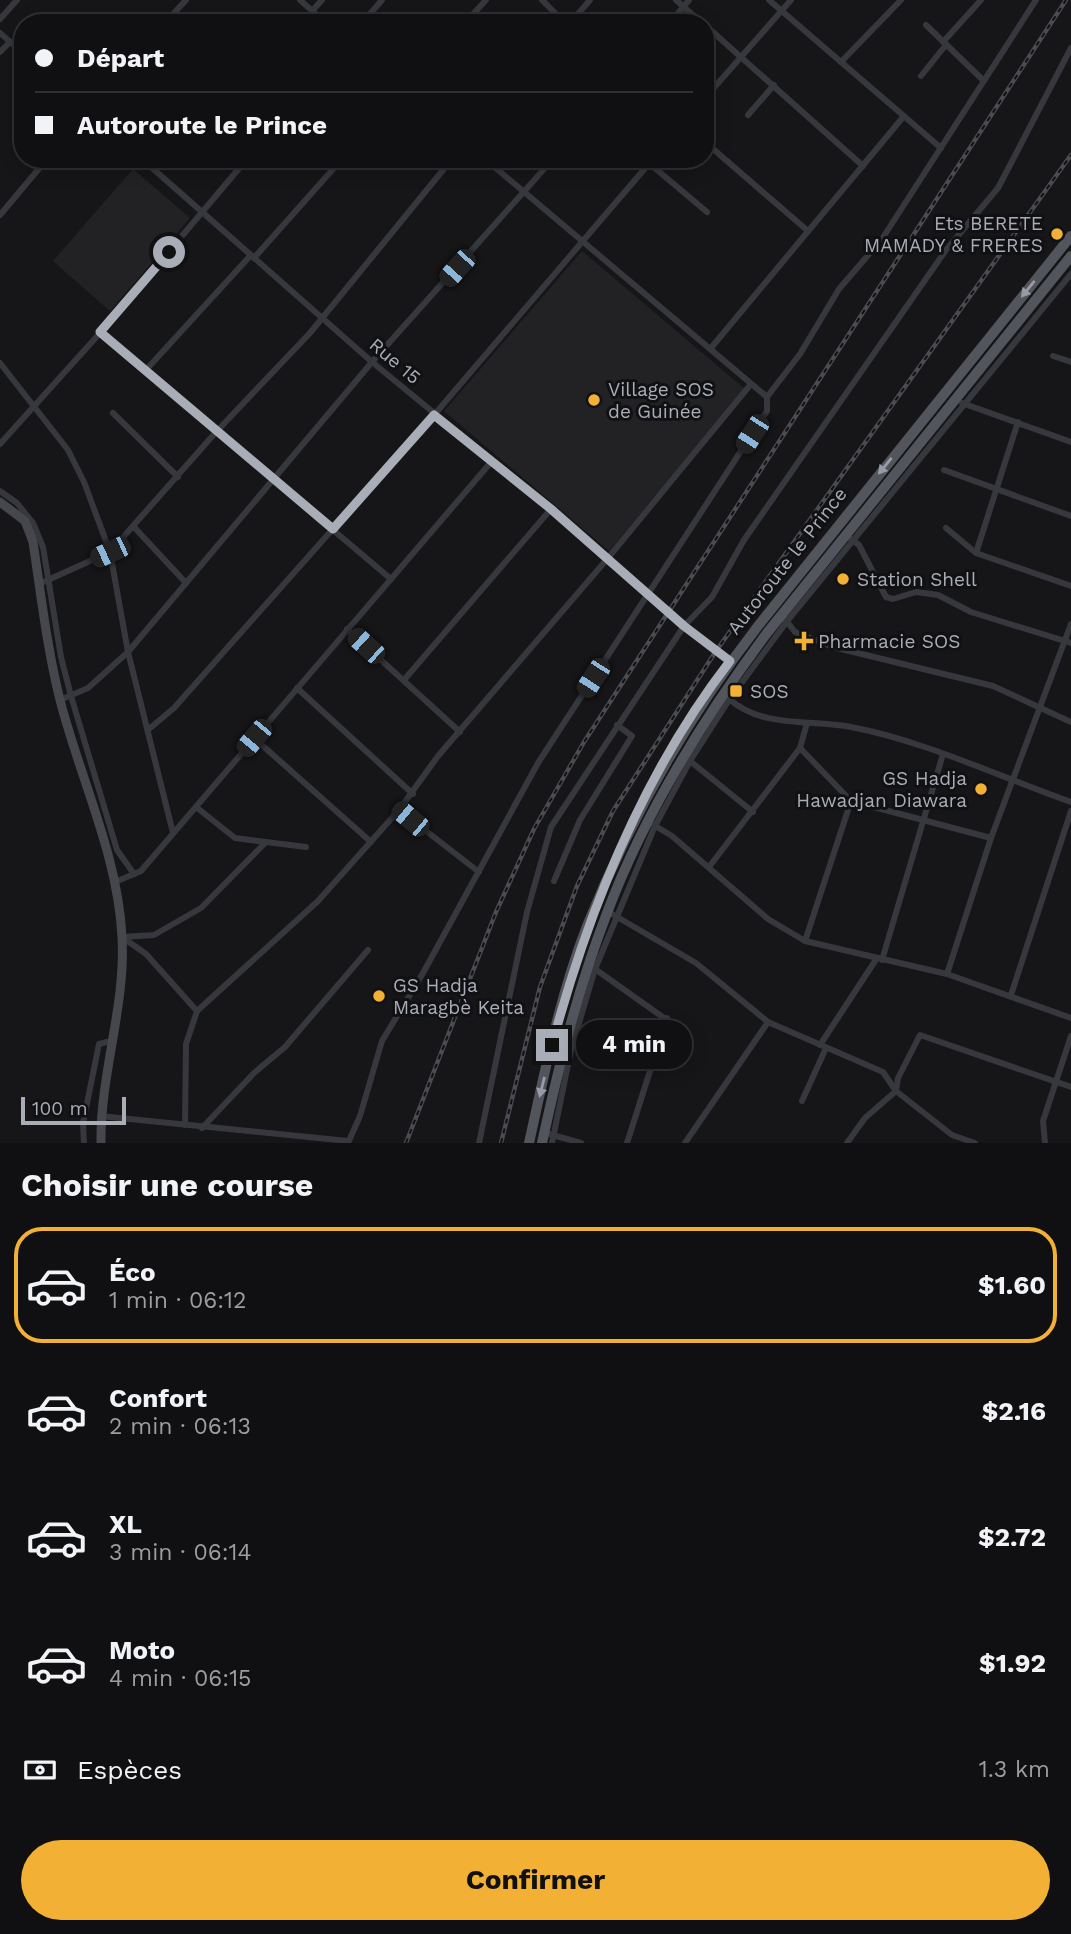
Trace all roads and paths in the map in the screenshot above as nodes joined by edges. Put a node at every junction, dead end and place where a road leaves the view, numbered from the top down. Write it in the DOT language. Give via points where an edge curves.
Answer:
graph roads {
  1 [pos="17,0"];
  2 [pos="186,0"];
  3 [pos="300,0"];
  4 [pos="322,0"];
  5 [pos="382,0"];
  6 [pos="486,0"];
  7 [pos="542,0"];
  8 [pos="590,0"];
  9 [pos="676,0"];
  10 [pos="690,0"];
  11 [pos="769,0"];
  12 [pos="791,0"];
  13 [pos="901,0"];
  14 [pos="981,0"];
  15 [pos="1036,0"];
  16 [pos="683,7"];
  17 [pos="312,11"];
  18 [pos="782,11"];
  19 [pos="175,14"];
  20 [pos="316,14"];
  21 [pos="370,14"];
  22 [pos="473,14"];
  23 [pos="558,14"];
  24 [pos="577,14"];
  25 [pos="677,14"];
  26 [pos="692,14"];
  27 [pos="0,19"];
  28 [pos="926,25"];
  29 [pos="714,32"];
  30 [pos="0,33"];
  31 [pos="10,42"];
  32 [pos="944,44"];
  33 [pos="14,45"];
  34 [pos="1071,48"];
  35 [pos="0,52"];
  36 [pos="741,55"];
  37 [pos="841,62"];
  38 [pos="921,76"];
  39 [pos="984,81"];
  40 [pos="774,85"];
  41 [pos="714,86"];
  42 [pos="748,115"];
  43 [pos="905,116"];
  44 [pos="941,148"];
  45 [pos="714,150"];
  46 [pos="863,166"];
  47 [pos="39,168"];
  48 [pos="153,168"];
  49 [pos="239,168"];
  50 [pos="334,168"];
  51 [pos="445,168"];
  52 [pos="495,168"];
  53 [pos="545,168"];
  54 [pos="646,168"];
  55 [pos="660,168"];
  56 [pos="524,193"];
  57 [pos="203,211"];
  58 [pos="707,212"];
  59 [pos="0,215"];
  60 [pos="808,231"];
  61 [pos="1071,236"];
  62 [pos="582,242"];
  63 [pos="252,256"];
  64 [pos="1069,262"];
  65 [pos="1071,274"];
  66 [pos="321,317"];
  67 [pos="100,332"];
  68 [pos="710,348"];
  69 [pos="1053,356"];
  70 [pos="372,362"];
  71 [pos="1071,362"];
  72 [pos="0,363"];
  73 [pos="145,371"];
  74 [pos="751,384"];
  75 [pos="767,397"];
  76 [pos="958,402"];
  77 [pos="34,404"];
  78 [pos="113,413"];
  79 [pos="434,415"];
  80 [pos="1018,422"];
  81 [pos="216,432"];
  82 [pos="1071,442"];
  83 [pos="0,444"];
  84 [pos="492,461"];
  85 [pos="944,470"];
  86 [pos="178,477"];
  87 [pos="272,479"];
  88 [pos="995,490"];
  89 [pos="0,491"];
  90 [pos="0,502"];
  91 [pos="551,509"];
  92 [pos="1071,516"];
  93 [pos="134,527"];
  94 [pos="946,528"];
  95 [pos="333,529"];
  96 [pos="849,538"];
  97 [pos="110,552"];
  98 [pos="976,553"];
  99 [pos="608,558"];
  100 [pos="391,579"];
  101 [pos="43,582"];
  102 [pos="186,583"];
  103 [pos="1071,586"];
  104 [pos="649,593"];
  105 [pos="784,619"];
  106 [pos="1071,624"];
  107 [pos="684,626"];
  108 [pos="347,629"];
  109 [pos="1068,642"];
  110 [pos="128,652"];
  111 [pos="730,661"];
  112 [pos="404,680"];
  113 [pos="296,688"];
  114 [pos="71,696"];
  115 [pos="726,697"];
  116 [pos="60,700"];
  117 [pos="1039,710"];
  118 [pos="1071,722"];
  119 [pos="807,723"];
  120 [pos="617,725"];
  121 [pos="149,729"];
  122 [pos="460,732"];
  123 [pos="254,738"];
  124 [pos="800,748"];
  125 [pos="943,754"];
  126 [pos="690,761"];
  127 [pos="1013,781"];
  128 [pos="414,794"];
  129 [pos="851,801"];
  130 [pos="1071,802"];
  131 [pos="197,807"];
  132 [pos="399,810"];
  133 [pos="1071,811"];
  134 [pos="753,812"];
  135 [pos="922,819"];
  136 [pos="652,824"];
  137 [pos="173,833"];
  138 [pos="991,838"];
  139 [pos="371,842"];
  140 [pos="265,843"];
  141 [pos="306,847"];
  142 [pos="709,867"];
  143 [pos="479,872"];
  144 [pos="134,874"];
  145 [pos="554,881"];
  146 [pos="115,882"];
  147 [pos="612,914"];
  148 [pos="122,937"];
  149 [pos="806,942"];
  150 [pos="368,950"];
  151 [pos="879,959"];
  152 [pos="594,969"];
  153 [pos="947,974"];
  154 [pos="1011,995"];
  155 [pos="197,1011"];
  156 [pos="667,1018"];
  157 [pos="1071,1018"];
  158 [pos="768,1022"];
  159 [pos="688,1035"];
  160 [pos="1071,1036"];
  161 [pos="111,1041"];
  162 [pos="823,1047"];
  163 [pos="1055,1081"];
  164 [pos="1071,1087"];
  165 [pos="896,1091"];
  166 [pos="802,1101"];
  167 [pos="100,1116"];
  168 [pos="185,1125"];
  169 [pos="201,1128"];
  170 [pos="952,1135"];
  171 [pos="548,1139"];
  172 [pos="348,1142"];
  173 [pos="84,1143"];
  174 [pos="100,1143"];
  175 [pos="479,1143"];
  176 [pos="529,1143"];
  177 [pos="581,1143"];
  178 [pos="627,1143"];
  179 [pos="685,1143"];
  180 [pos="847,1143"];
  181 [pos="948,1143"];
  182 [pos="975,1143"];
  183 [pos="1045,1143"];
  1 -- 27 [label="street"];
  2 -- 19 [label="street"];
  3 -- 17 [label="street"];
  4 -- 17 [label="street"];
  5 -- 21 [label="street"];
  6 -- 22 [label="street"];
  7 -- 23 [label="street"];
  8 -- 24 [label="street"];
  9 -- 16 [label="street"];
  10 -- 16 [label="street"];
  11 -- 18 [label="street"];
  12 -- 18 [label="street"];
  13 -- 37 [label="street"];
  14 -- 32 [label="street"];
  15 -- 39 [label="street"];
  16 -- 25 [label="street"];
  16 -- 26 [label="street"];
  17 -- 20 [label="street"];
  18 -- 36 [label="street"];
  18 -- 37 [label="street"];
  28 -- 32 [label="street"];
  29 -- 36 [label="street"];
  30 -- 31 [label="street"];
  31 -- 33 [label="street"];
  31 -- 35 [label="street"];
  32 -- 38 [label="street"];
  32 -- 39 [label="street"];
  34 -- 107 [label="street" via="998,188 946,250 744,540 712,597"];
  36 -- 40 [label="street"];
  36 -- 41 [label="street"];
  37 -- 43 [label="street"];
  39 -- 44 [label="street"];
  40 -- 42 [label="street"];
  40 -- 46 [label="street"];
  43 -- 44 [label="street"];
  43 -- 46 [label="street"];
  44 -- 75 [label="street" via="882,239 839,289 800,354"];
  45 -- 60 [label="street"];
  46 -- 60 [label="street"];
  47 -- 59 [label="street"];
  48 -- 57 [label="street, Rue 15"];
  49 -- 57 [label="street"];
  50 -- 63 [label="street"];
  51 -- 66 [label="street"];
  52 -- 56 [label="street"];
  53 -- 56 [label="street"];
  54 -- 62 [label="street"];
  55 -- 58 [label="street"];
  56 -- 62 [label="street"];
  56 -- 70 [label="street"];
  57 -- 63 [label="street, Rue 15"];
  57 -- 67 [label="street"];
  60 -- 68 [label="street"];
  61 -- 111 [label="main road, Autoroute le Prince, one-way"];
  62 -- 68 [label="street"];
  62 -- 79 [label="street"];
  63 -- 66 [label="street, Rue 15"];
  63 -- 73 [label="street"];
  64 -- 76 [label="main road, Autoroute le Prince"];
  65 -- 76 [label="street"];
  66 -- 70 [label="street, Rue 15"];
  66 -- 81 [label="street"];
  67 -- 73 [label="street"];
  67 -- 77 [label="street"];
  68 -- 74 [label="street"];
  69 -- 71 [label="street"];
  70 -- 79 [label="street, Rue 15"];
  70 -- 87 [label="street"];
  72 -- 77 [label="street"];
  73 -- 81 [label="street"];
  74 -- 75 [label="street"];
  74 -- 99 [label="street"];
  75 -- 104 [label="street" via="767,411"];
  76 -- 80 [label="street"];
  76 -- 96 [label="main road, Autoroute le Prince"];
  77 -- 83 [label="street"];
  77 -- 97 [label="street" via="74,461"];
  78 -- 86 [label="street"];
  79 -- 84 [label="street, Rue 15"];
  79 -- 95 [label="street"];
  80 -- 82 [label="street"];
  80 -- 88 [label="street"];
  81 -- 86 [label="street"];
  81 -- 87 [label="street"];
  84 -- 91 [label="street, Rue 15"];
  84 -- 100 [label="street"];
  85 -- 88 [label="street"];
  86 -- 93 [label="street"];
  87 -- 95 [label="street"];
  87 -- 102 [label="street"];
  88 -- 92 [label="street"];
  88 -- 98 [label="street"];
  89 -- 101 [label="street" via="33,523 43,547"];
  90 -- 101 [label="main road" via="25,521"];
  91 -- 99 [label="street, Rue 15"];
  91 -- 112 [label="street"];
  93 -- 97 [label="street"];
  93 -- 102 [label="street"];
  94 -- 98 [label="street"];
  95 -- 100 [label="street"];
  95 -- 121 [label="street" via="174,708"];
  96 -- 105 [label="main road, Autoroute le Prince"];
  96 -- 109 [label="street" via="859,545 886,597 916,592 938,595 971,612"];
  97 -- 101 [label="street"];
  97 -- 110 [label="street"];
  98 -- 103 [label="street"];
  99 -- 104 [label="street, Rue 15"];
  99 -- 122 [label="street"];
  100 -- 108 [label="street"];
  101 -- 114 [label="street"];
  101 -- 116 [label="main road"];
  102 -- 110 [label="street"];
  104 -- 107 [label="street, Rue 15"];
  104 -- 143 [label="street" via="538,763"];
  105 -- 115 [label="main road, Autoroute le Prince"];
  105 -- 117 [label="street" via="795,632 833,647 993,686"];
  106 -- 109 [label="street"];
  107 -- 111 [label="street, Rue 15"];
  107 -- 120 [label="street"];
  108 -- 112 [label="street"];
  108 -- 113 [label="street"];
  109 -- 117 [label="street"];
  110 -- 114 [label="street" via="88,688"];
  110 -- 121 [label="street"];
  111 -- 176 [label="main road, Autoroute le Prince, one-way" via="636,817 586,928"];
  112 -- 122 [label="street"];
  113 -- 123 [label="street"];
  113 -- 128 [label="street"];
  114 -- 116 [label="street"];
  114 -- 144 [label="street" via="117,850"];
  115 -- 119 [label="street" via="758,717"];
  115 -- 126 [label="street"];
  115 -- 136 [label="main road, Autoroute le Prince" via="684,756"];
  116 -- 146 [label="main road"];
  117 -- 118 [label="street"];
  117 -- 127 [label="street"];
  119 -- 124 [label="street"];
  119 -- 125 [label="street" via="851,727"];
  120 -- 145 [label="street" via="632,736 580,820"];
  120 -- 175 [label="street" via="551,827 527,912"];
  121 -- 137 [label="street"];
  122 -- 128 [label="street"];
  123 -- 131 [label="street"];
  123 -- 139 [label="street"];
  124 -- 129 [label="street"];
  124 -- 134 [label="street"];
  125 -- 127 [label="street"];
  125 -- 135 [label="street"];
  126 -- 134 [label="street"];
  126 -- 136 [label="street"];
  127 -- 130 [label="street"];
  127 -- 138 [label="street"];
  128 -- 132 [label="street"];
  129 -- 135 [label="street"];
  129 -- 149 [label="street"];
  131 -- 137 [label="street"];
  131 -- 140 [label="street" via="235,838"];
  132 -- 139 [label="street"];
  132 -- 143 [label="street"];
  133 -- 154 [label="street"];
  134 -- 142 [label="street"];
  135 -- 138 [label="street"];
  135 -- 151 [label="street"];
  136 -- 142 [label="street"];
  136 -- 147 [label="main road, Autoroute le Prince"];
  137 -- 144 [label="street"];
  138 -- 153 [label="street"];
  139 -- 155 [label="street" via="318,901"];
  140 -- 141 [label="street"];
  140 -- 148 [label="street" via="201,908 154,935"];
  142 -- 149 [label="street" via="768,919"];
  143 -- 172 [label="street" via="382,1041"];
  144 -- 146 [label="street"];
  146 -- 148 [label="main road"];
  147 -- 152 [label="street"];
  147 -- 158 [label="street" via="696,963"];
  147 -- 171 [label="main road, Autoroute le Prince" via="576,1006"];
  148 -- 155 [label="street" via="146,954"];
  148 -- 161 [label="main road"];
  149 -- 151 [label="street"];
  150 -- 169 [label="street" via="285,1046"];
  151 -- 153 [label="street"];
  151 -- 162 [label="street"];
  152 -- 156 [label="street"];
  152 -- 171 [label="street"];
  153 -- 154 [label="street"];
  154 -- 157 [label="street"];
  155 -- 168 [label="street" via="186,1044"];
  156 -- 159 [label="street"];
  156 -- 178 [label="street"];
  158 -- 162 [label="street"];
  158 -- 179 [label="street"];
  160 -- 163 [label="street"];
  161 -- 167 [label="main road"];
  161 -- 173 [label="street" via="100,1044 83,1123"];
  162 -- 165 [label="street" via="883,1072"];
  162 -- 166 [label="street"];
  163 -- 164 [label="street"];
  163 -- 165 [label="street" via="920,1035"];
  163 -- 183 [label="street" via="1043,1121"];
  165 -- 170 [label="street"];
  165 -- 180 [label="street" via="865,1118"];
  167 -- 168 [label="street"];
  167 -- 174 [label="main road"];
  168 -- 169 [label="street"];
  169 -- 172 [label="street"];
  170 -- 181 [label="street"];
  170 -- 182 [label="street"];
  171 -- 177 [label="street"];
}
